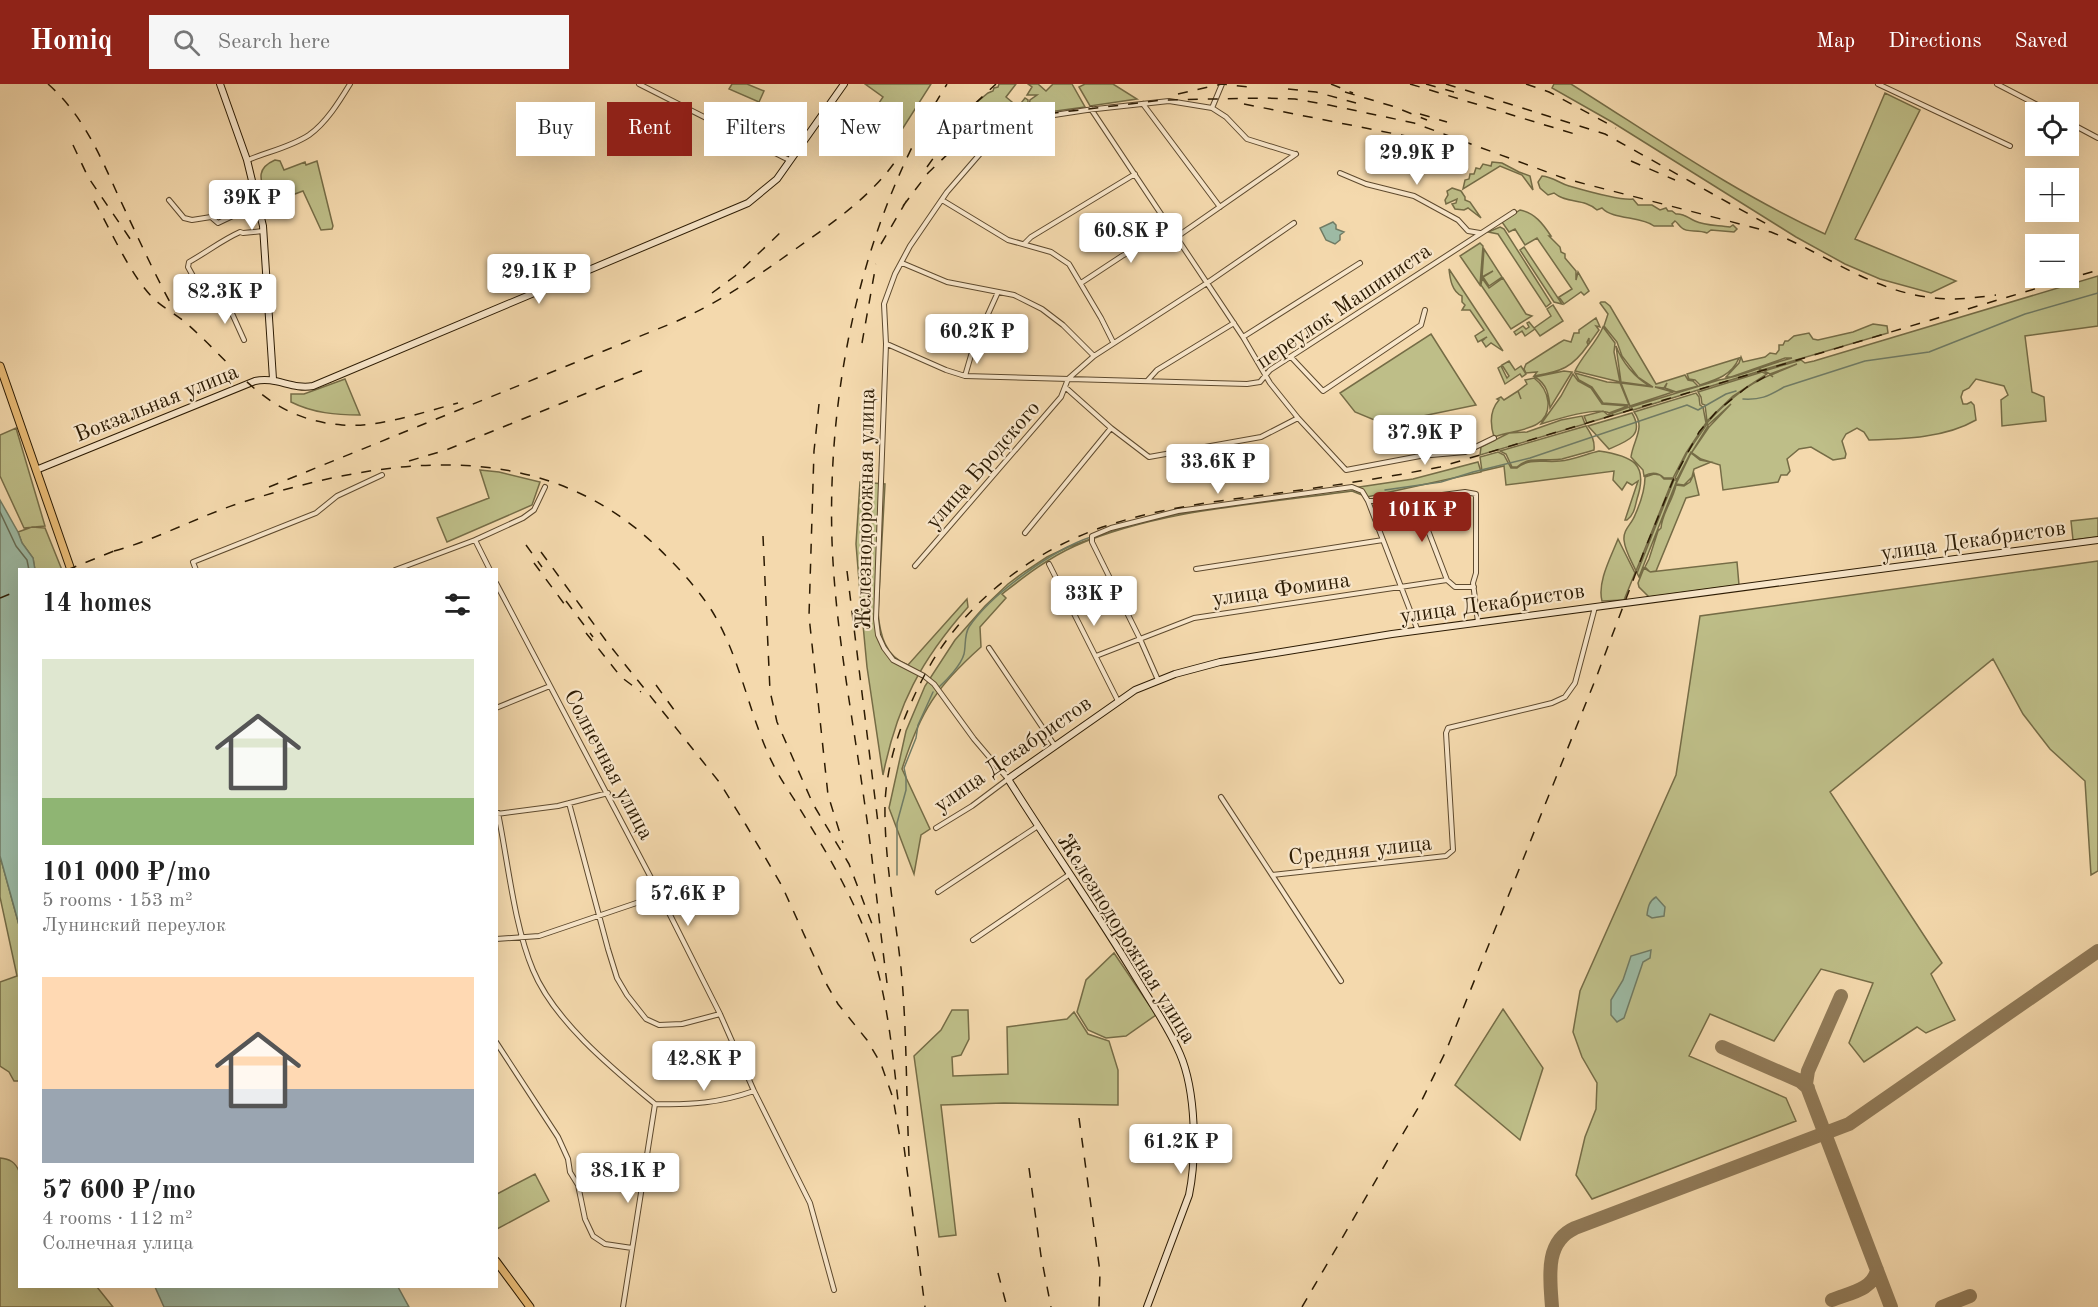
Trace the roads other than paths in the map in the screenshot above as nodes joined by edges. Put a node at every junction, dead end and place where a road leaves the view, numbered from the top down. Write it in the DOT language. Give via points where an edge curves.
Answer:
graph roads {
  1 [pos="220,84"];
  2 [pos="350,84"];
  3 [pos="639,84"];
  4 [pos="844,84"];
  5 [pos="1222,84"];
  6 [pos="1878,84"];
  7 [pos="1997,84"];
  8 [pos="2032,102"];
  9 [pos="1143,104"];
  10 [pos="1212,108"];
  11 [pos="1091,110"];
  12 [pos="2079,128"];
  13 [pos="2098,138"];
  14 [pos="2010,146"];
  15 [pos="247,160"];
  16 [pos="789,160"];
  17 [pos="1340,173"];
  18 [pos="1135,174"];
  19 [pos="227,193"];
  20 [pos="169,200"];
  21 [pos="942,200"];
  22 [pos="258,204"];
  23 [pos="1220,207"];
  24 [pos="1514,212"];
  25 [pos="233,216"];
  26 [pos="1294,224"];
  27 [pos="1172,228"];
  28 [pos="264,231"];
  29 [pos="1481,234"];
  30 [pos="1178,237"];
  31 [pos="1024,244"];
  32 [pos="902,263"];
  33 [pos="1360,263"];
  34 [pos="1081,283"];
  35 [pos="1207,283"];
  36 [pos="239,285"];
  37 [pos="998,292"];
  38 [pos="219,300"];
  39 [pos="1425,310"];
  40 [pos="1234,323"];
  41 [pos="1243,337"];
  42 [pos="244,340"];
  43 [pos="1113,342"];
  44 [pos="886,344"];
  45 [pos="1094,356"];
  46 [pos="1291,357"];
  47 [pos="0,366"];
  48 [pos="965,376"];
  49 [pos="1264,376"];
  50 [pos="273,379"];
  51 [pos="1068,379"];
  52 [pos="1148,381"];
  53 [pos="1065,387"];
  54 [pos="1298,418"];
  55 [pos="1111,428"];
  56 [pos="1494,438"];
  57 [pos="36,470"];
  58 [pos="382,475"];
  59 [pos="545,487"];
  60 [pos="1416,499"];
  61 [pos="1368,501"];
  62 [pos="1025,533"];
  63 [pos="475,540"];
  64 [pos="1383,540"];
  65 [pos="2098,540"];
  66 [pos="1049,564"];
  67 [pos="915,567"];
  68 [pos="70,568"];
  69 [pos="195,568"];
  70 [pos="400,568"];
  71 [pos="489,568"];
  72 [pos="1196,569"];
  73 [pos="1447,580"];
  74 [pos="498,587"];
  75 [pos="1402,587"];
  76 [pos="1474,587"];
  77 [pos="1595,606"];
  78 [pos="1478,623"];
  79 [pos="1418,631"];
  80 [pos="1140,639"];
  81 [pos="989,648"];
  82 [pos="1096,656"];
  83 [pos="1158,680"];
  84 [pos="550,686"];
  85 [pos="1118,701"];
  86 [pos="498,707"];
  87 [pos="1055,746"];
  88 [pos="1008,779"];
  89 [pos="608,792"];
  90 [pos="1221,797"];
  91 [pos="569,803"];
  92 [pos="498,814"];
  93 [pos="498,819"];
  94 [pos="1038,826"];
  95 [pos="936,828"];
  96 [pos="1070,874"];
  97 [pos="1272,875"];
  98 [pos="938,892"];
  99 [pos="660,895"];
  100 [pos="599,916"];
  101 [pos="522,936"];
  102 [pos="498,939"];
  103 [pos="973,940"];
  104 [pos="1341,981"];
  105 [pos="720,1014"];
  106 [pos="498,1045"];
  107 [pos="754,1091"];
  108 [pos="655,1104"];
  109 [pos="632,1248"];
  110 [pos="498,1264"];
  111 [pos="834,1290"];
  112 [pos="530,1307"];
  113 [pos="623,1307"];
  114 [pos="1147,1307"];
  1 -- 15 [label="street"];
  2 -- 15 [label="street" via="311,134"];
  3 -- 16 [label="street"];
  4 -- 16 [label="street, Вокзальная улица"];
  5 -- 10 [label="street"];
  6 -- 14 [label="street"];
  7 -- 8 [label="street"];
  9 -- 10 [label="street, Железнодорожная улица" via="1169,101"];
  9 -- 11 [label="street, Железнодорожная улица"];
  9 -- 23 [label="street"];
  10 -- 23 [label="street" via="1247,139 1296,154"];
  11 -- 18 [label="street"];
  11 -- 21 [label="street, Железнодорожная улица" via="1041,117 995,132"];
  12 -- 13 [label="street"];
  15 -- 22 [label="street"];
  16 -- 50 [label="street, Вокзальная улица" via="762,193 724,214 313,386 297,387"];
  17 -- 29 [label="street" via="1414,196 1458,220 1468,231"];
  18 -- 27 [label="street"];
  18 -- 31 [label="street"];
  19 -- 25 [label="street"];
  20 -- 25 [label="street" via="184,218 192,220 211,217 218,223"];
  21 -- 31 [label="street" via="1008,240"];
  21 -- 32 [label="street, Железнодорожная улица"];
  22 -- 25 [label="street"];
  22 -- 28 [label="street"];
  23 -- 30 [label="street"];
  24 -- 29 [label="street, переулок Машиниста"];
  26 -- 35 [label="street"];
  27 -- 30 [label="street"];
  27 -- 34 [label="street"];
  28 -- 38 [label="street" via="240,232 189,262 206,302 210,307"];
  28 -- 50 [label="street"];
  29 -- 46 [label="street, переулок Машиниста"];
  30 -- 35 [label="street"];
  31 -- 34 [label="street" via="1061,258"];
  32 -- 37 [label="street" via="947,282"];
  32 -- 44 [label="street, Железнодорожная улица" via="884,304"];
  33 -- 41 [label="street"];
  34 -- 43 [label="street"];
  35 -- 40 [label="street"];
  35 -- 43 [label="street"];
  36 -- 38 [label="street"];
  37 -- 45 [label="street" via="1042,309"];
  37 -- 48 [label="street"];
  38 -- 42 [label="street" via="230,309"];
  39 -- 46 [label="street" via="1421,325 1323,391"];
  40 -- 41 [label="street"];
  40 -- 52 [label="street" via="1157,370"];
  41 -- 49 [label="street"];
  43 -- 45 [label="street"];
  44 -- 48 [label="street"];
  44 -- 88 [label="street, Железнодорожная улица" via="878,635 894,660 934,684"];
  45 -- 51 [label="street"];
  46 -- 49 [label="street, переулок Машиниста"];
  47 -- 57 [label="main road"];
  48 -- 51 [label="street, переулок Машиниста"];
  49 -- 52 [label="street, переулок Машиниста" via="1260,382 1247,384"];
  49 -- 54 [label="street"];
  50 -- 57 [label="street, Вокзальная улица" via="247,383"];
  51 -- 52 [label="street, переулок Машиниста"];
  51 -- 53 [label="street, улица Бродского"];
  53 -- 55 [label="street"];
  53 -- 67 [label="street, улица Бродского" via="1020,447"];
  54 -- 55 [label="street" via="1261,437 1149,457"];
  54 -- 56 [label="street" via="1346,470 1465,452"];
  55 -- 62 [label="street"];
  57 -- 68 [label="main road"];
  58 -- 69 [label="street" via="338,496 316,513 193,562"];
  59 -- 63 [label="street" via="534,510"];
  60 -- 61 [label="street"];
  60 -- 73 [label="street"];
  60 -- 76 [label="street" via="1476,494"];
  61 -- 64 [label="street"];
  61 -- 80 [label="street" via="1362,491 1352,488 1178,511 1092,536"];
  63 -- 70 [label="street"];
  63 -- 71 [label="street"];
  64 -- 72 [label="street"];
  64 -- 75 [label="street"];
  65 -- 77 [label="street, улица Декабристов"];
  66 -- 82 [label="street"];
  73 -- 75 [label="street, улица Фомина"];
  73 -- 76 [label="street, улица Фомина" via="1455,587"];
  74 -- 84 [label="street, Солнечная улица"];
  75 -- 79 [label="street"];
  75 -- 80 [label="street, улица Фомина" via="1194,618"];
  76 -- 78 [label="street"];
  77 -- 78 [label="street, улица Декабристов"];
  77 -- 97 [label="street, Средняя улица" via="1575,683 1565,697 1448,728 1454,850 1446,856"];
  78 -- 79 [label="street, улица Декабристов"];
  79 -- 83 [label="street, улица Декабристов" via="1220,662"];
  80 -- 82 [label="street, улица Фомина"];
  80 -- 83 [label="street"];
  81 -- 87 [label="street"];
  82 -- 85 [label="street"];
  83 -- 85 [label="street, улица Декабристов"];
  84 -- 86 [label="street"];
  84 -- 89 [label="street, Солнечная улица"];
  85 -- 87 [label="street, улица Декабристов"];
  87 -- 88 [label="street, улица Декабристов"];
  88 -- 94 [label="street, Железнодорожная улица"];
  88 -- 95 [label="street, улица Декабристов"];
  89 -- 91 [label="street"];
  89 -- 99 [label="street, Солнечная улица"];
  90 -- 97 [label="street"];
  91 -- 92 [label="street"];
  91 -- 100 [label="street"];
  93 -- 101 [label="street"];
  94 -- 96 [label="street, Железнодорожная улица"];
  94 -- 98 [label="street"];
  96 -- 103 [label="street"];
  96 -- 114 [label="street, Железнодорожная улица" via="1163,1022 1181,1056 1189,1085 1193,1178"];
  97 -- 104 [label="street, Средняя улица"];
  99 -- 100 [label="street"];
  99 -- 105 [label="street, Солнечная улица"];
  100 -- 101 [label="street" via="539,936"];
  100 -- 105 [label="street" via="617,978 646,1019 659,1025 682,1024"];
  101 -- 102 [label="street"];
  101 -- 108 [label="street" via="533,971 555,1007 594,1052"];
  105 -- 107 [label="street, Солнечная улица"];
  106 -- 109 [label="street" via="558,1137 578,1185 592,1236 605,1244"];
  107 -- 108 [label="street" via="693,1105"];
  107 -- 111 [label="street, Солнечная улица" via="810,1203"];
  108 -- 109 [label="street"];
  109 -- 113 [label="street"];
  110 -- 112 [label="main road"];
}
